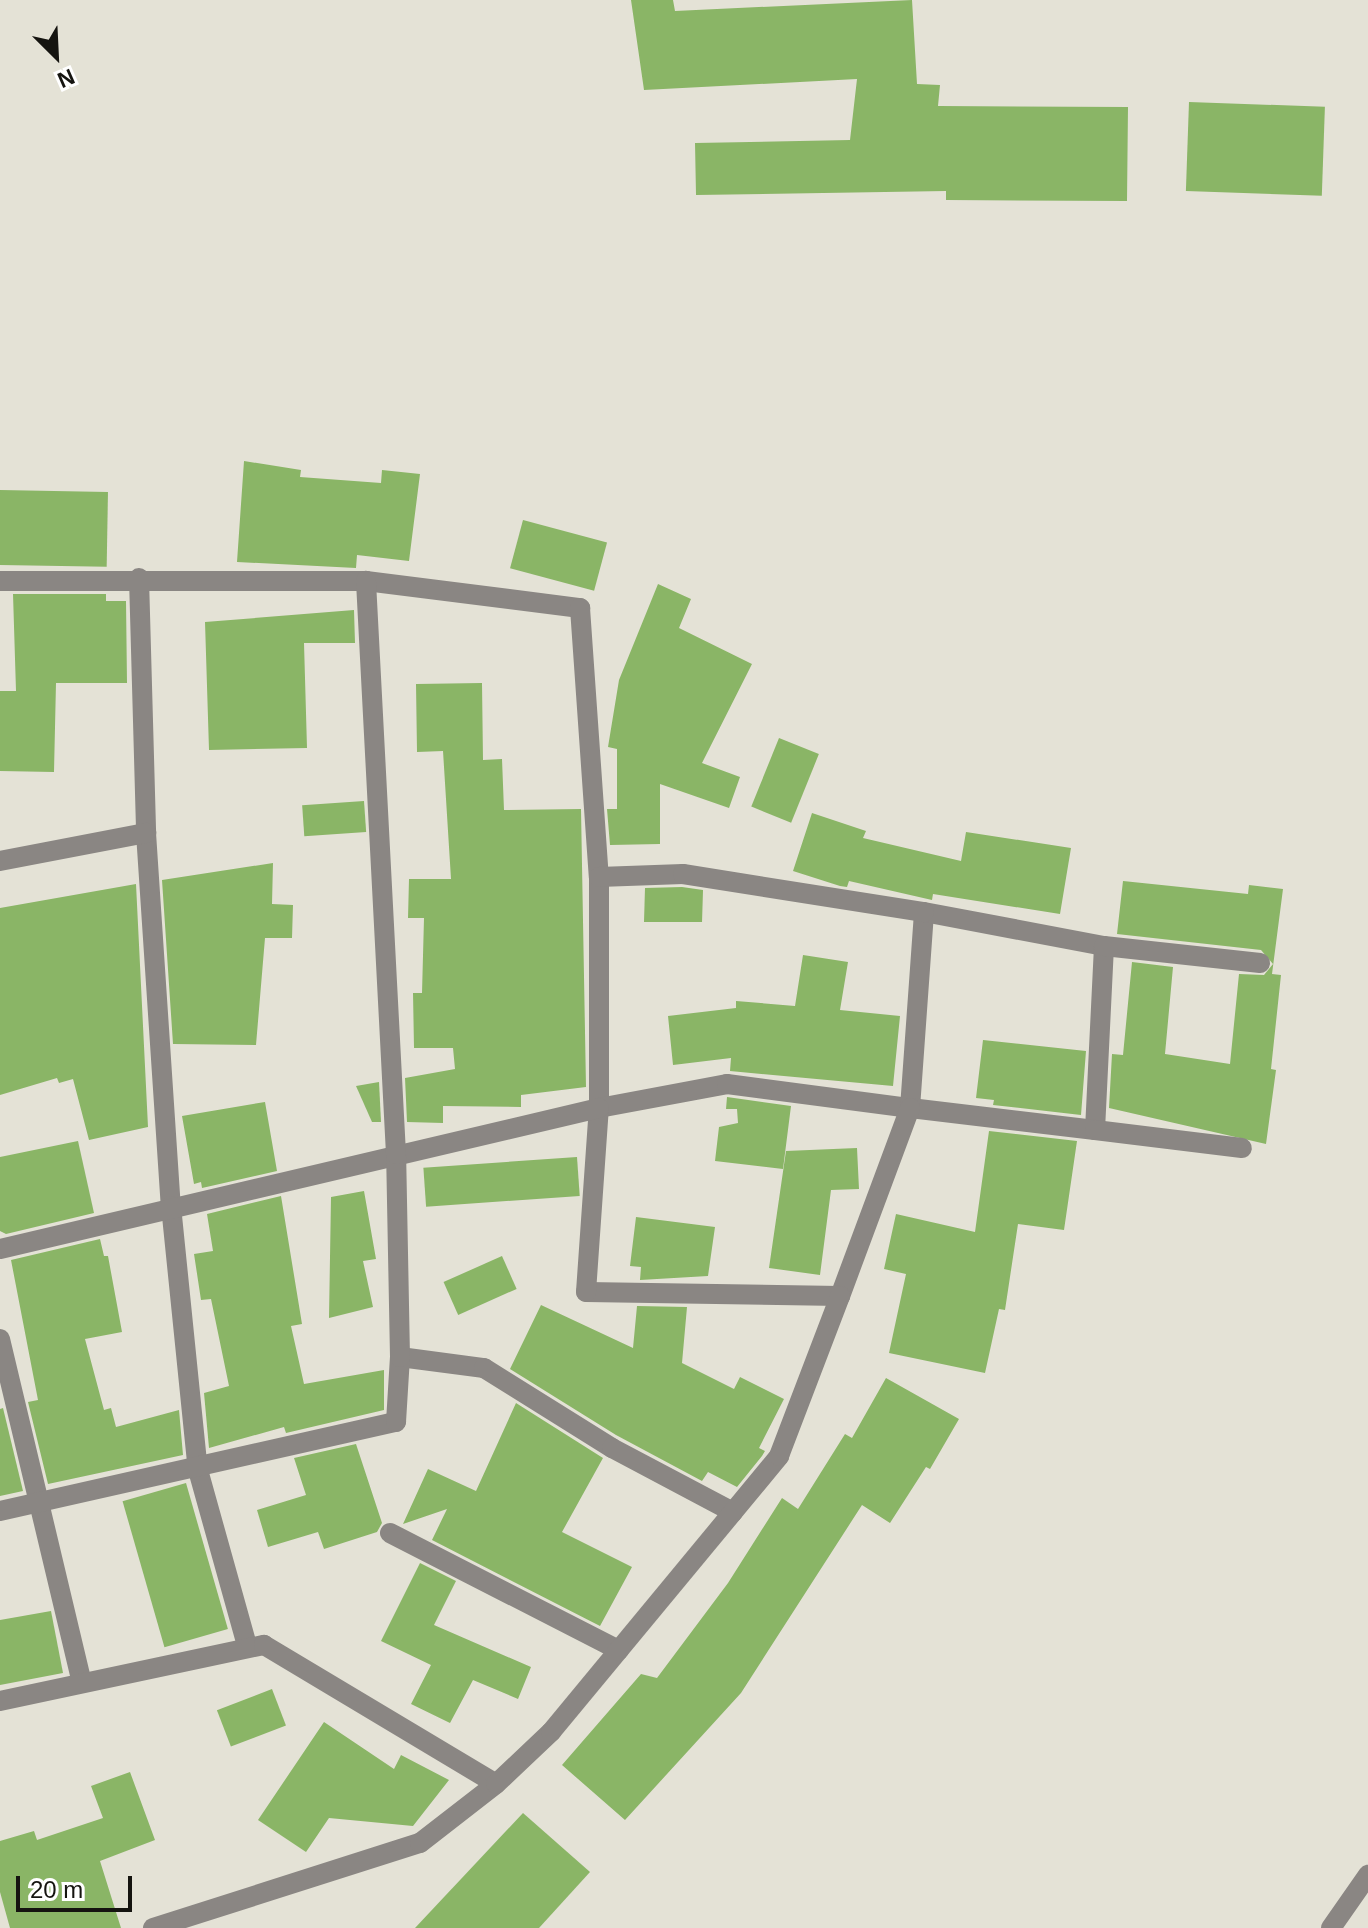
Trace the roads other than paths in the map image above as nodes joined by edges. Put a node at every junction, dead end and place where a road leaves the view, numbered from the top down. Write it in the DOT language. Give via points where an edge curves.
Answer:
graph roads {
  1 [pos="139,578"];
  2 [pos="0,581"];
  3 [pos="366,581"];
  4 [pos="146,833"];
  5 [pos="0,861"];
  6 [pos="599,877"];
  7 [pos="924,912"];
  8 [pos="1104,946"];
  9 [pos="1260,963"];
  10 [pos="599,1108"];
  11 [pos="910,1108"];
  12 [pos="1095,1130"];
  13 [pos="1242,1148"];
  14 [pos="396,1154"];
  15 [pos="171,1206"];
  16 [pos="0,1249"];
  17 [pos="840,1296"];
  18 [pos="0,1339"];
  19 [pos="400,1357"];
  20 [pos="198,1470"];
  21 [pos="41,1505"];
  22 [pos="0,1511"];
  23 [pos="733,1512"];
  24 [pos="390,1533"];
  25 [pos="247,1645"];
  26 [pos="619,1650"];
  27 [pos="81,1680"];
  28 [pos="0,1701"];
  29 [pos="496,1784"];
  30 [pos="1368,1875"];
  31 [pos="153,1928"];
  32 [pos="1331,1928"];
  1 -- 2 [label="street"];
  1 -- 3 [label="street"];
  1 -- 4 [label="street"];
  3 -- 6 [label="street" via="580,608"];
  3 -- 14 [label="street"];
  4 -- 5 [label="street"];
  4 -- 15 [label="street"];
  6 -- 7 [label="street" via="683,874"];
  6 -- 10 [label="street"];
  7 -- 8 [label="street"];
  7 -- 11 [label="street"];
  8 -- 9 [label="street"];
  8 -- 12 [label="street"];
  10 -- 11 [label="street" via="727,1084"];
  10 -- 14 [label="street"];
  10 -- 17 [label="street" via="586,1292"];
  11 -- 12 [label="street"];
  11 -- 17 [label="street"];
  12 -- 13 [label="street"];
  14 -- 15 [label="street"];
  14 -- 19 [label="street"];
  15 -- 16 [label="street"];
  15 -- 20 [label="street"];
  17 -- 23 [label="street" via="779,1456"];
  18 -- 21 [label="street"];
  19 -- 20 [label="street" via="396,1422"];
  19 -- 23 [label="street" via="484,1368 612,1448"];
  20 -- 21 [label="street"];
  20 -- 25 [label="street"];
  21 -- 22 [label="street"];
  21 -- 27 [label="street"];
  23 -- 26 [label="street"];
  24 -- 26 [label="street"];
  25 -- 27 [label="street"];
  25 -- 29 [label="street" via="272,1649 300,1671"];
  26 -- 29 [label="street" via="551,1732"];
  27 -- 28 [label="street"];
  29 -- 31 [label="street" via="420,1843"];
  30 -- 32 [label="street"];
}
